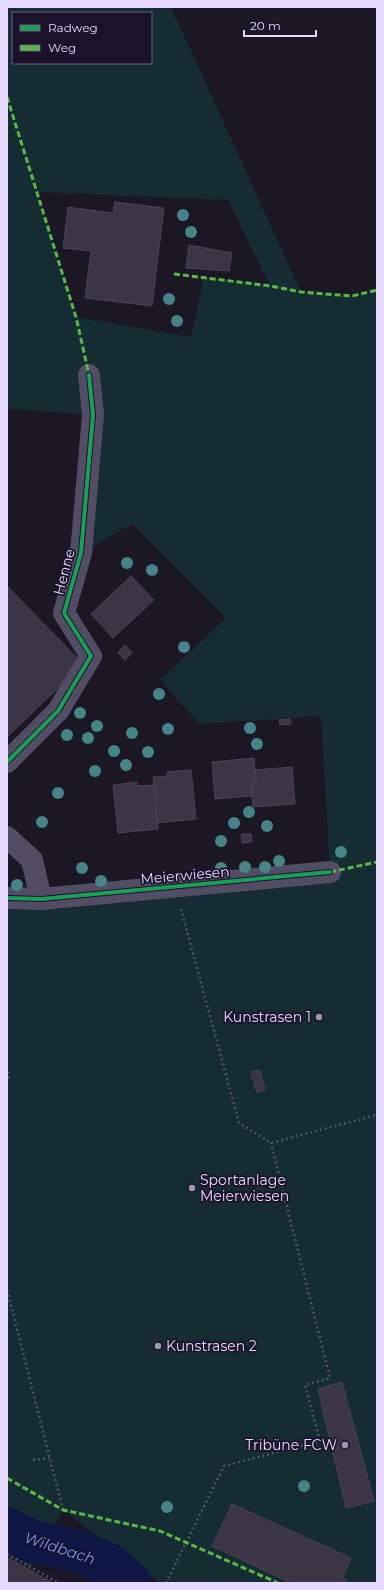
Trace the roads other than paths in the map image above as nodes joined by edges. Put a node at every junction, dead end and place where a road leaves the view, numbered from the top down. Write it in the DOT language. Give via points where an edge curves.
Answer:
graph roads {
  1 [pos="89,375"];
  2 [pos="7,762"];
  3 [pos="7,837"];
  4 [pos="330,872"];
  5 [pos="7,898"];
  6 [pos="41,899"];
  1 -- 2 [label="street, Henne" via="93,415 82,553 64,613 91,656 58,710"];
  3 -- 6 [label="street" via="32,860"];
  4 -- 6 [label="street, Meierwiesen"];
  5 -- 6 [label="street, Meierwiesen"];
}
